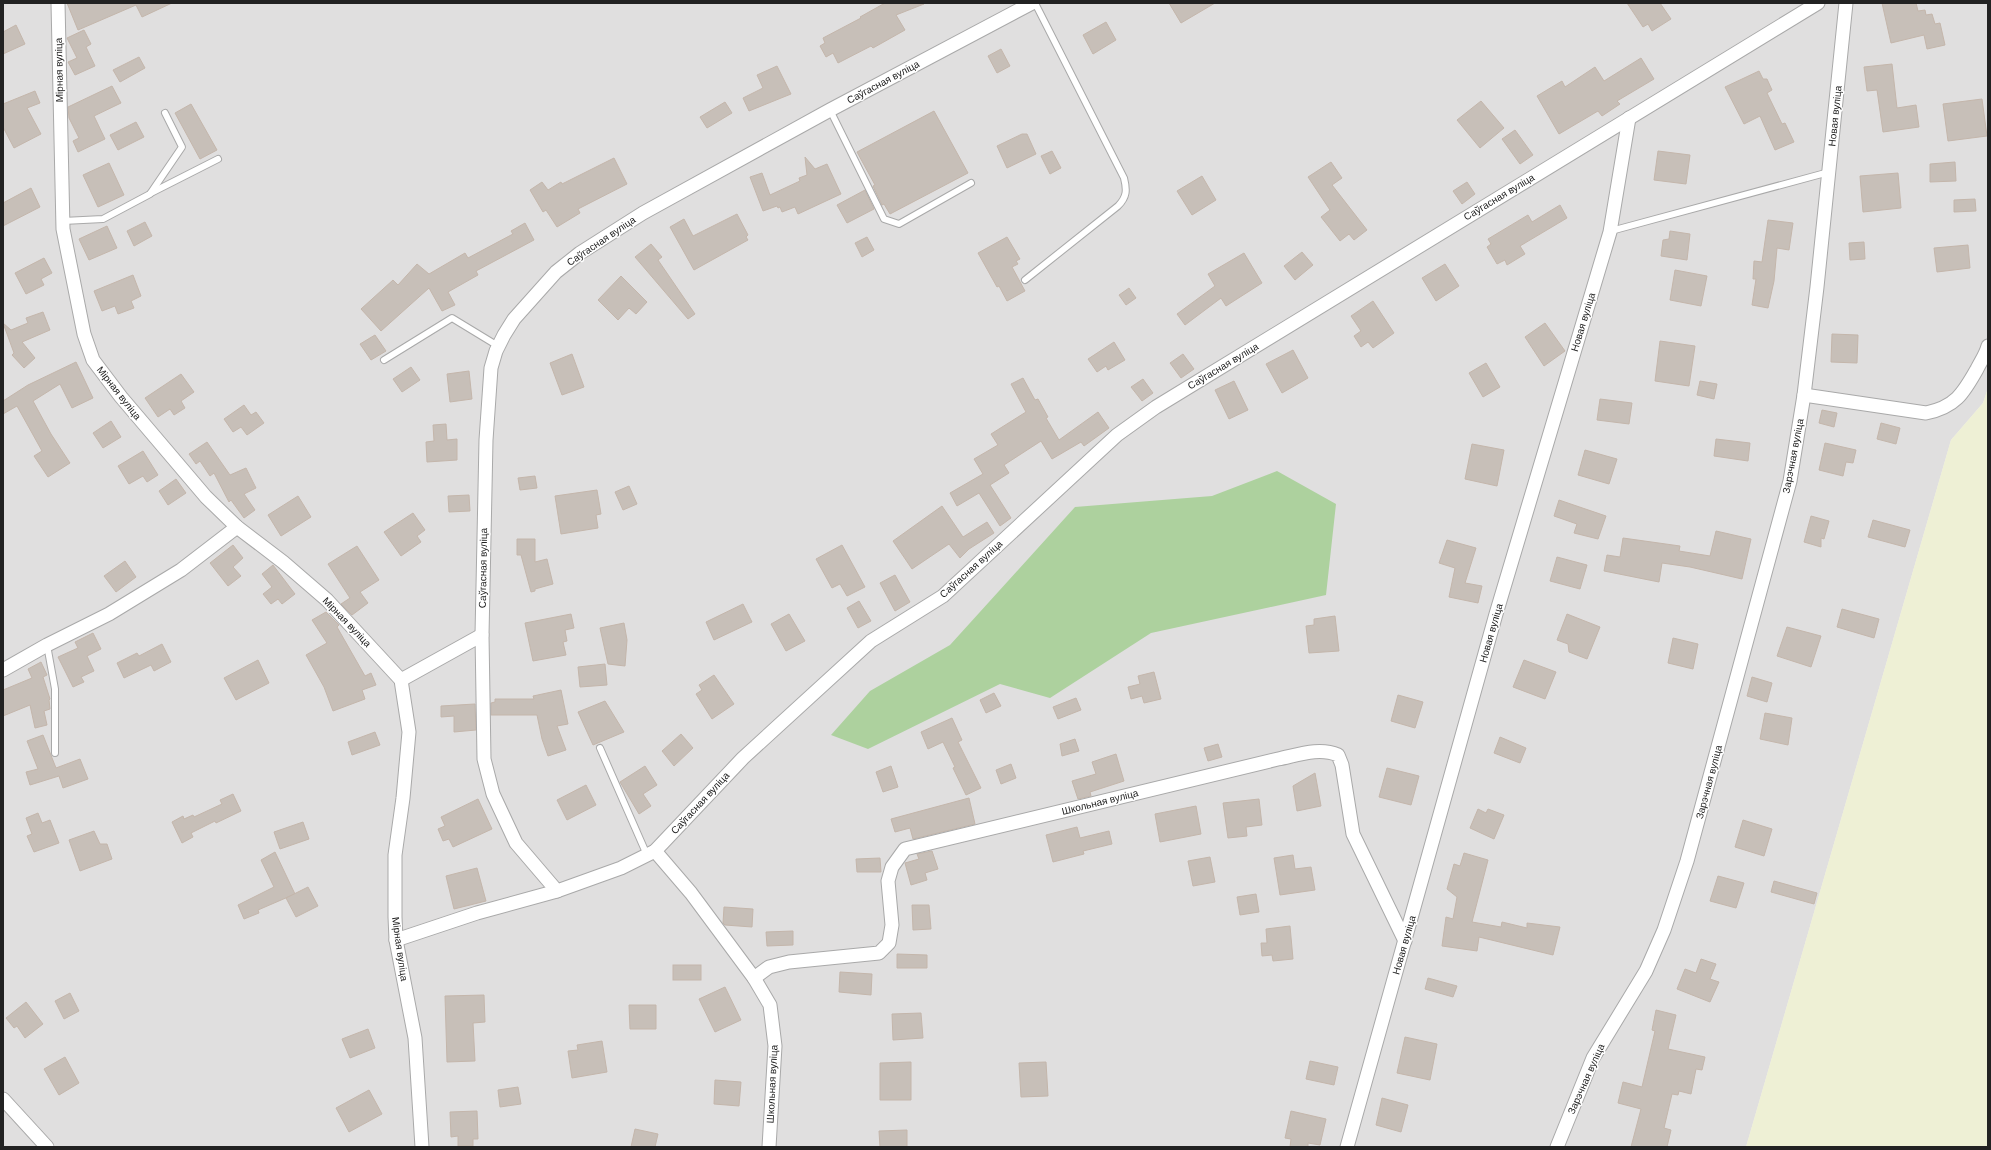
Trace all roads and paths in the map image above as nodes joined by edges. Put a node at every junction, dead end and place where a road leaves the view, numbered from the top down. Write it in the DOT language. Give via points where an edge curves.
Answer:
graph roads {
  1 [pos="58,3"];
  2 [pos="1032,3"];
  3 [pos="1035,3"];
  4 [pos="1818,3"];
  5 [pos="1846,3"];
  6 [pos="830,110"];
  7 [pos="165,113"];
  8 [pos="1629,118"];
  9 [pos="218,159"];
  10 [pos="1829,172"];
  11 [pos="971,183"];
  12 [pos="150,194"];
  13 [pos="63,220"];
  14 [pos="1610,232"];
  15 [pos="1025,280"];
  16 [pos="498,346"];
  17 [pos="1988,346"];
  18 [pos="384,360"];
  19 [pos="1804,396"];
  20 [pos="237,527"];
  21 [pos="482,635"];
  22 [pos="47,645"];
  23 [pos="3,670"];
  24 [pos="401,680"];
  25 [pos="600,748"];
  26 [pos="55,753"];
  27 [pos="652,853"];
  28 [pos="557,891"];
  29 [pos="396,940"];
  30 [pos="1405,941"];
  31 [pos="754,978"];
  32 [pos="3,1099"];
  33 [pos="47,1147"];
  34 [pos="422,1147"];
  35 [pos="769,1147"];
  36 [pos="1347,1147"];
  37 [pos="1557,1147"];
  1 -- 13 [label="street, Мірная вуліца"];
  2 -- 6 [label="street, Саўгасная вуліца"];
  3 -- 15 [label="lane" via="1124,178 1126,190 1124,200 1118,206"];
  4 -- 8 [label="street, Саўгасная вуліца"];
  5 -- 10 [label="street, Новая вуліца"];
  6 -- 11 [label="lane" via="884,219 899,224"];
  6 -- 16 [label="street, Саўгасная вуліца" via="643,213 580,253 556,272 514,319"];
  7 -- 12 [label="lane" via="182,147"];
  8 -- 14 [label="street, Новая вуліца"];
  8 -- 27 [label="street, Саўгасная вуліца" via="1156,407 1117,435 943,596 865,646 743,758"];
  9 -- 12 [label="lane"];
  10 -- 14 [label="lane"];
  10 -- 19 [label="street, Новая вуліца"];
  12 -- 13 [label="lane" via="103,219"];
  13 -- 20 [label="street, Мірная вуліца" via="67,255 84,334 93,360 174,460 206,497"];
  14 -- 30 [label="street, Новая вуліца" via="1496,614"];
  16 -- 18 [label="lane" via="452,318"];
  16 -- 21 [label="street, Саўгасная вуліца" via="491,368 486,440"];
  17 -- 19 [label="street" via="1966,388 1953,403 1941,410 1926,413"];
  19 -- 37 [label="street, Зарэчная вуліца" via="1790,481 1687,861 1655,953 1593,1058"];
  20 -- 22 [label="street" via="181,570 109,614"];
  20 -- 24 [label="street, Мірная вуліца" via="284,562 327,600"];
  21 -- 24 [label="street"];
  21 -- 28 [label="street, Саўгасная вуліца" via="484,760 493,794 516,842"];
  22 -- 23 [label="street"];
  22 -- 26 [label="lane" via="55,689"];
  24 -- 29 [label="street, Мірная вуліца" via="409,732 395,855"];
  25 -- 27 [label="lane"];
  27 -- 28 [label="street, Саўгасная вуліца" via="621,868"];
  27 -- 31 [label="street, Школьная вуліца" via="691,893"];
  28 -- 29 [label="street" via="477,912"];
  29 -- 34 [label="street, Мірная вуліца" via="415,1038"];
  30 -- 31 [label="street, Школьная вуліца" via="1353,834 1338,755 1329,751 1318,751 905,849 892,867 888,881 892,925 889,943 880,953 789,962 769,967"];
  30 -- 36 [label="street, Новая вуліца"];
  31 -- 35 [label="street, Школьная вуліца" via="770,1005 774,1032"];
  32 -- 33 [label="street"];
}
